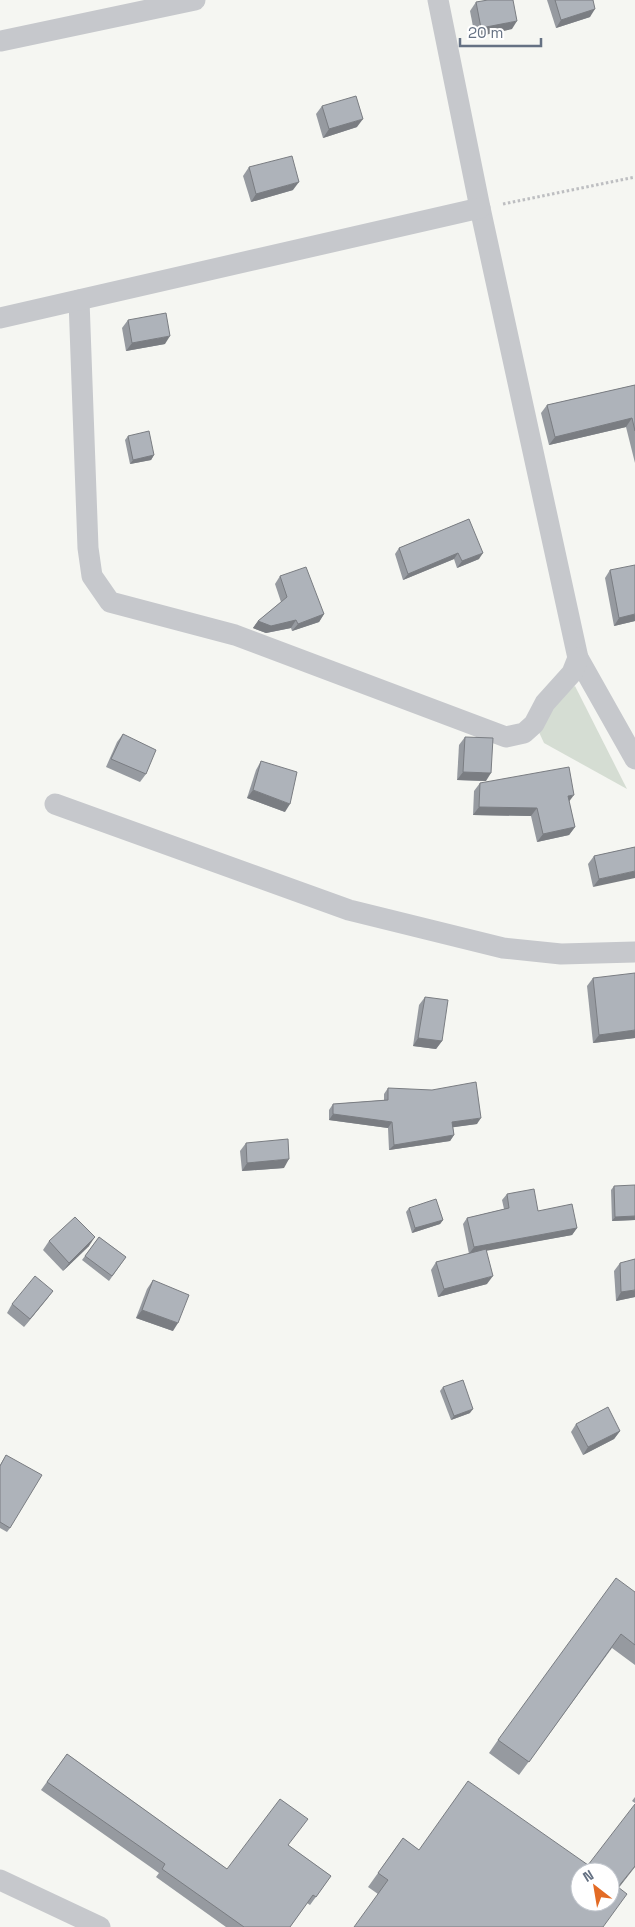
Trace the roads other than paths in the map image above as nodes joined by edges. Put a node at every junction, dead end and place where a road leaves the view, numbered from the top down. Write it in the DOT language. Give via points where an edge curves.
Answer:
graph roads {
  1 [pos="195,0"];
  2 [pos="438,0"];
  3 [pos="0,41"];
  4 [pos="480,208"];
  5 [pos="79,300"];
  6 [pos="0,318"];
  7 [pos="578,658"];
  8 [pos="635,759"];
  9 [pos="55,804"];
  10 [pos="635,952"];
  11 [pos="0,1880"];
  12 [pos="100,1927"];
  1 -- 3 [label="street"];
  2 -- 4 [label="street"];
  4 -- 5 [label="street"];
  4 -- 7 [label="street"];
  5 -- 6 [label="street"];
  5 -- 7 [label="street" via="88,548 92,576 110,602 235,635 506,737 524,733 534,724 545,703 572,673"];
  7 -- 8 [label="street"];
  9 -- 10 [label="street" via="349,910 503,948 561,954"];
  11 -- 12 [label="street"];
}
